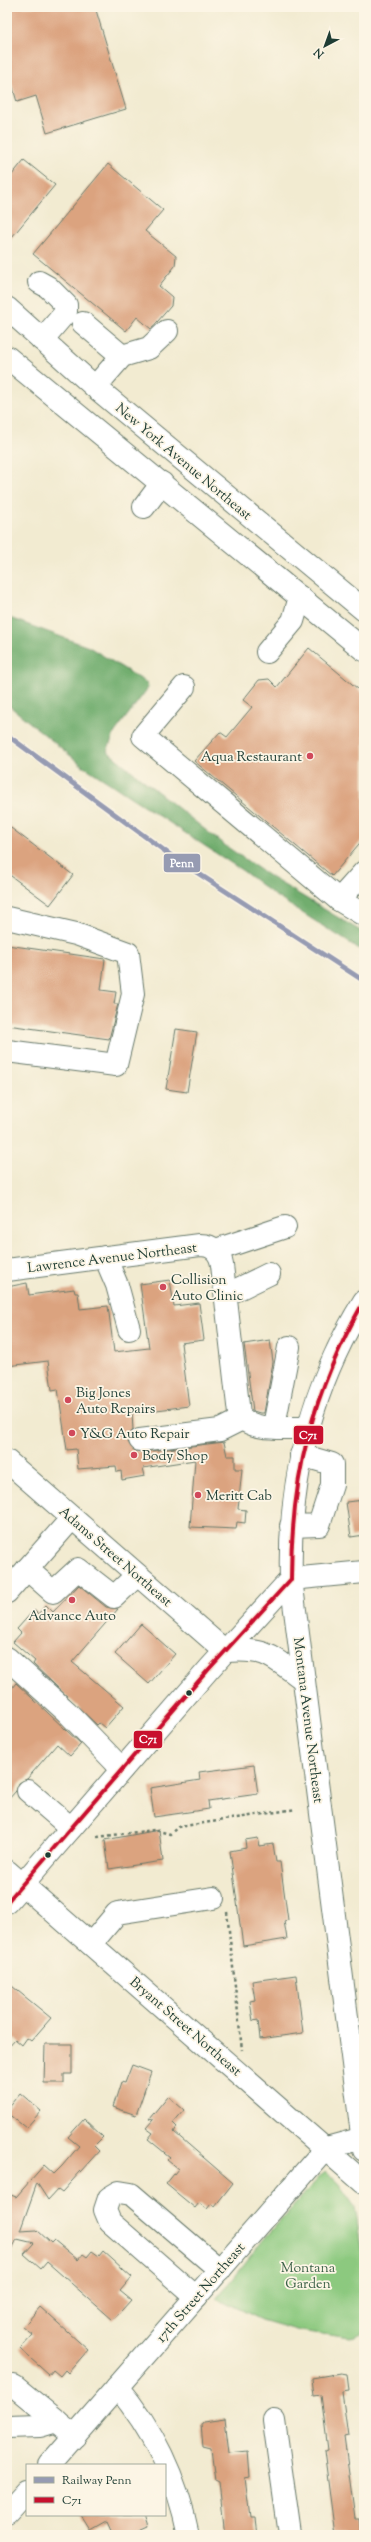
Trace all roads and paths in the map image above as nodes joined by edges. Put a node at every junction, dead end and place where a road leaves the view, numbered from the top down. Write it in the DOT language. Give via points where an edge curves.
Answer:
graph roads {
  1 [pos="39,282"];
  2 [pos="10,316"];
  3 [pos="83,323"];
  4 [pos="167,331"];
  5 [pos="42,340"];
  6 [pos="122,356"];
  7 [pos="7,357"];
  8 [pos="94,387"];
  9 [pos="181,459"];
  10 [pos="162,483"];
  11 [pos="144,507"];
  12 [pos="327,579"];
  13 [pos="303,600"];
  14 [pos="364,610"];
  15 [pos="364,650"];
  16 [pos="267,652"];
  17 [pos="184,687"];
  18 [pos="364,872"];
  19 [pos="339,900"];
  20 [pos="364,916"];
  21 [pos="7,918"];
  22 [pos="7,1051"];
  23 [pos="285,1226"];
  24 [pos="216,1250"];
  25 [pos="105,1257"];
  26 [pos="7,1270"];
  27 [pos="269,1274"];
  28 [pos="226,1295"];
  29 [pos="364,1301"];
  30 [pos="128,1329"];
  31 [pos="289,1347"];
  32 [pos="242,1419"];
  33 [pos="274,1426"];
  34 [pos="307,1428"];
  35 [pos="140,1440"];
  36 [pos="301,1455"];
  37 [pos="7,1461"];
  38 [pos="72,1518"];
  39 [pos="291,1526"];
  40 [pos="27,1569"];
  41 [pos="364,1572"];
  42 [pos="137,1575"];
  43 [pos="291,1579"];
  44 [pos="7,1592"];
  45 [pos="225,1651"];
  46 [pos="7,1658"];
  47 [pos="304,1680"];
  48 [pos="122,1769"];
  49 [pos="28,1791"];
  50 [pos="296,1809"];
  51 [pos="71,1828"];
  52 [pos="96,1837"];
  53 [pos="15,1878"];
  54 [pos="213,1898"];
  55 [pos="7,1902"];
  56 [pos="91,1944"];
  57 [pos="243,2057"];
  58 [pos="363,2144"];
  59 [pos="326,2148"];
  60 [pos="364,2183"];
  61 [pos="220,2270"];
  62 [pos="196,2297"];
  63 [pos="7,2387"];
  64 [pos="117,2387"];
  65 [pos="57,2421"];
  66 [pos="274,2421"];
  67 [pos="7,2427"];
  68 [pos="75,2436"];
  69 [pos="50,2464"];
  70 [pos="165,2464"];
  71 [pos="166,2466"];
  72 [pos="26,2491"];
  73 [pos="7,2513"];
  74 [pos="188,2535"];
  75 [pos="290,2535"];
  1 -- 5 [label="main road" via="66,304 66,312"];
  2 -- 5 [label="main road, New York Avenue Northeast"];
  3 -- 6 [label="main road"];
  4 -- 6 [label="main road" via="149,348"];
  5 -- 8 [label="main road, New York Avenue Northeast"];
  6 -- 8 [label="main road"];
  7 -- 10 [label="main road"];
  8 -- 9 [label="main road, New York Avenue Northeast"];
  9 -- 10 [label="main road"];
  9 -- 12 [label="main road, New York Avenue Northeast"];
  10 -- 11 [label="main road"];
  10 -- 13 [label="main road"];
  12 -- 13 [label="main road"];
  12 -- 14 [label="main road, New York Avenue Northeast"];
  13 -- 15 [label="main road"];
  13 -- 16 [label="main road" via="293,620"];
  17 -- 19 [label="main road" via="143,736"];
  18 -- 19 [label="main road"];
  19 -- 20 [label="main road"];
  21 -- 22 [label="main road" via="76,934 128,953 133,994 116,1065"];
  23 -- 24 [label="main road"];
  24 -- 25 [label="main road, Lawrence Avenue Northeast" via="200,1245"];
  24 -- 28 [label="main road" via="221,1257"];
  25 -- 26 [label="main road, Lawrence Avenue Northeast"];
  25 -- 30 [label="main road" via="117,1286"];
  27 -- 28 [label="main road"];
  28 -- 32 [label="main road" via="239,1414"];
  29 -- 34 [label="main road, Montana Avenue Northeast" via="331,1363"];
  31 -- 33 [label="main road"];
  32 -- 33 [label="main road" via="252,1425"];
  32 -- 35 [label="main road" via="220,1430"];
  33 -- 34 [label="main road"];
  34 -- 36 [label="main road, Montana Avenue Northeast"];
  36 -- 39 [label="main road, Montana Avenue Northeast"];
  36 -- 39 [label="main road" via="332,1464 332,1485 319,1525"];
  37 -- 38 [label="main road, Adams Street Northeast"];
  38 -- 40 [label="main road"];
  38 -- 42 [label="main road, Adams Street Northeast"];
  39 -- 43 [label="main road, Montana Avenue Northeast"];
  40 -- 42 [label="main road" via="53,1592 78,1569 114,1597"];
  40 -- 44 [label="main road"];
  41 -- 43 [label="main road"];
  42 -- 45 [label="main road, Adams Street Northeast"];
  43 -- 45 [label="main road"];
  43 -- 47 [label="main road, Montana Avenue Northeast"];
  45 -- 47 [label="main road" via="259,1650 272,1656"];
  45 -- 48 [label="main road"];
  46 -- 48 [label="main road" via="67,1712"];
  47 -- 58 [label="main road, Montana Avenue Northeast"];
  48 -- 51 [label="main road"];
  49 -- 51 [label="main road"];
  50 -- 52 [label="path" via="178,1827 170,1834 154,1830"];
  51 -- 53 [label="main road"];
  53 -- 55 [label="main road"];
  53 -- 56 [label="main road, Bryant Street Northeast"];
  54 -- 56 [label="main road" via="117,1913"];
  54 -- 57 [label="path" via="225,1896"];
  56 -- 59 [label="main road, Bryant Street Northeast"];
  58 -- 59 [label="main road"];
  59 -- 60 [label="main road, Bryant Street Northeast"];
  59 -- 61 [label="main road, 17th Street Northeast"];
  61 -- 62 [label="main road, 17th Street Northeast"];
  61 -- 62 [label="main road" via="131,2194 119,2192 109,2198 105,2210 110,2222"];
  62 -- 64 [label="main road, 17th Street Northeast"];
  63 -- 65 [label="main road" via="14,2386"];
  64 -- 68 [label="main road, 17th Street Northeast"];
  64 -- 70 [label="main road" via="141,2418"];
  65 -- 67 [label="main road" via="40,2426"];
  65 -- 68 [label="main road"];
  66 -- 75 [label="main road"];
  68 -- 69 [label="main road, 17th Street Northeast"];
  71 -- 74 [label="main road" via="178,2496"];
  72 -- 73 [label="main road"];
}
